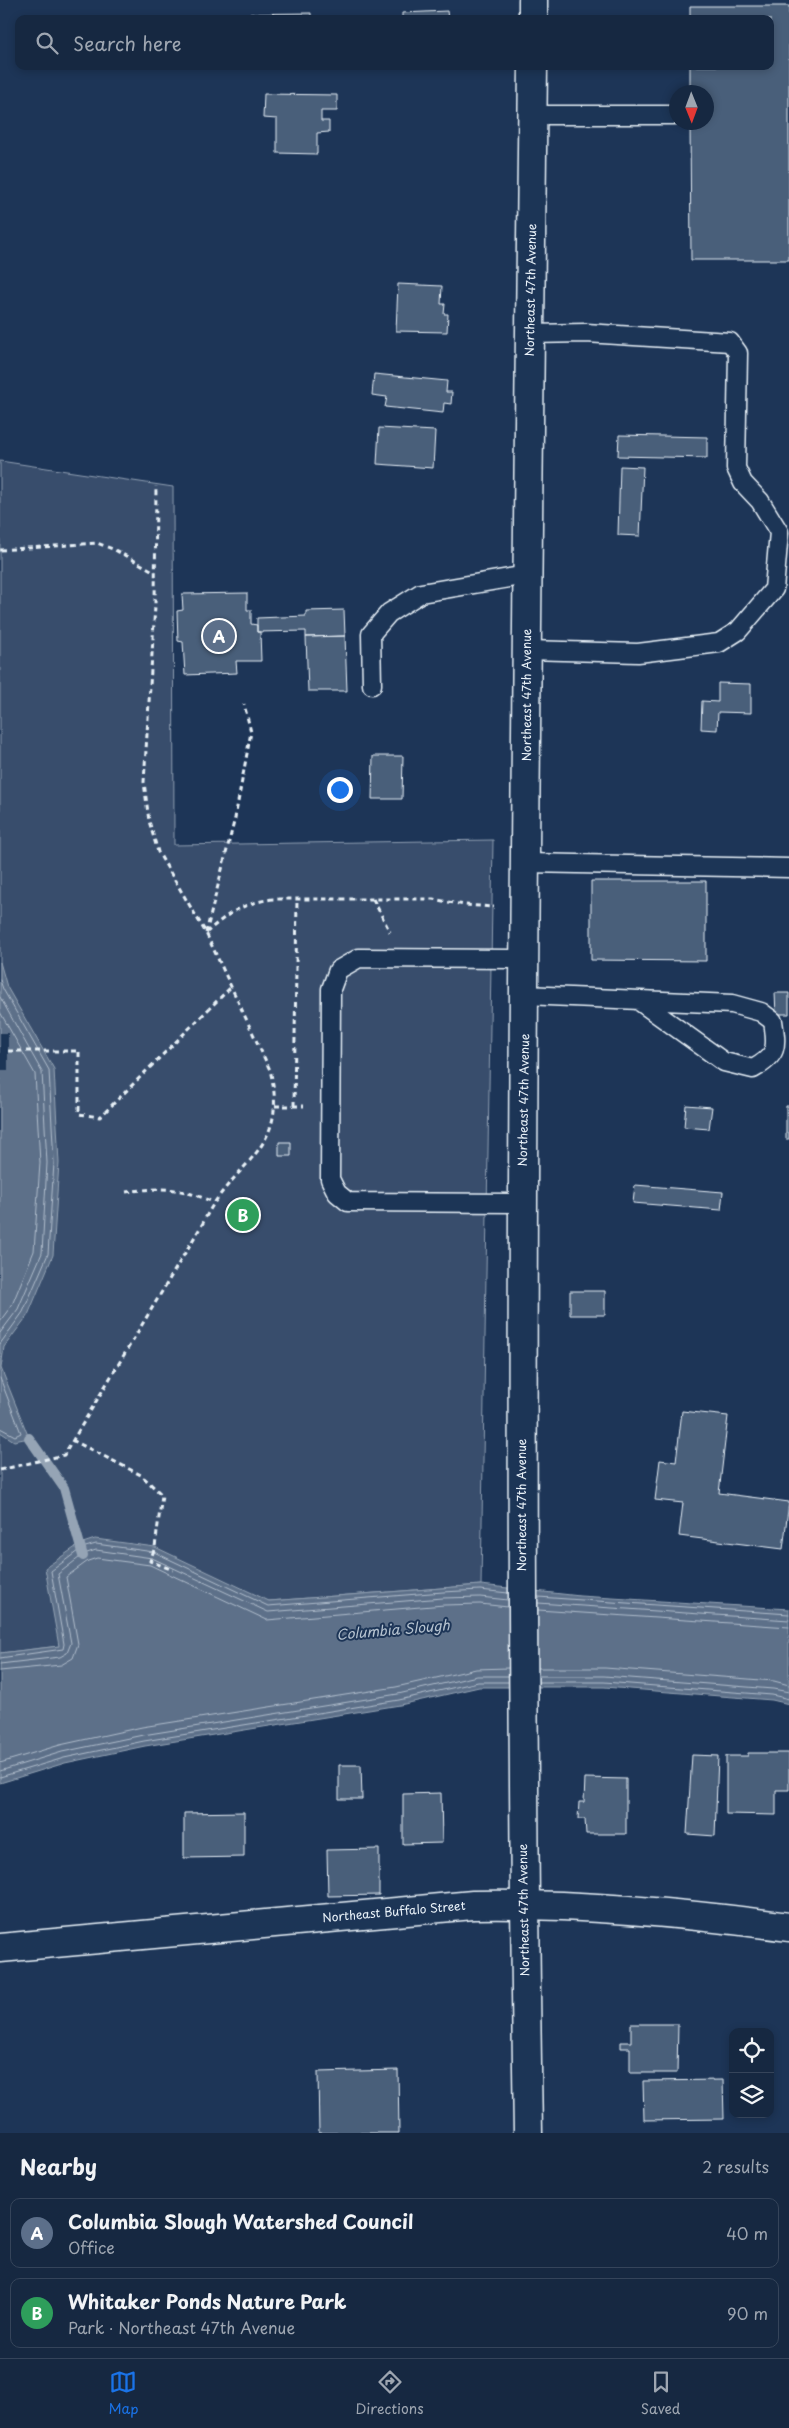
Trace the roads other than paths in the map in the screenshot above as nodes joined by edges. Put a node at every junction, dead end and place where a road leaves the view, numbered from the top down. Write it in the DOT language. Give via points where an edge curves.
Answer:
graph roads {
  1 [pos="533,0"];
  2 [pos="533,15"];
  3 [pos="533,70"];
  4 [pos="669,114"];
  5 [pos="532,115"];
  6 [pos="530,334"];
  7 [pos="527,575"];
  8 [pos="527,650"];
  9 [pos="372,685"];
  10 [pos="526,863"];
  11 [pos="789,868"];
  12 [pos="525,959"];
  13 [pos="525,995"];
  14 [pos="639,1001"];
  15 [pos="524,1203"];
  16 [pos="524,1904"];
  17 [pos="789,1927"];
  18 [pos="0,1948"];
  19 [pos="528,2133"];
  1 -- 2 [label="street"];
  3 -- 5 [label="street, Northeast 47th Avenue"];
  4 -- 5 [label="lane"];
  5 -- 6 [label="street, Northeast 47th Avenue"];
  6 -- 7 [label="street, Northeast 47th Avenue"];
  6 -- 8 [label="lane" via="586,333 730,342 738,353 736,468 779,532 774,589 738,631 719,643 638,653"];
  7 -- 8 [label="street, Northeast 47th Avenue"];
  7 -- 9 [label="lane" via="421,593 389,613 371,634"];
  8 -- 10 [label="street, Northeast 47th Avenue"];
  10 -- 11 [label="lane"];
  10 -- 12 [label="street, Northeast 47th Avenue"];
  12 -- 13 [label="street, Northeast 47th Avenue"];
  12 -- 15 [label="lane" via="359,958 338,970 331,989 330,1179 337,1193 348,1202"];
  13 -- 14 [label="lane"];
  13 -- 15 [label="street, Northeast 47th Avenue"];
  14 -- 14 [label="lane" via="732,1004 761,1012 773,1021 777,1044 769,1060 753,1069 724,1062"];
  15 -- 16 [label="street, Northeast 47th Avenue"];
  16 -- 17 [label="street, Northeast Buffalo Street" via="652,1910"];
  16 -- 18 [label="street, Northeast Buffalo Street" via="473,1905"];
  16 -- 19 [label="street, Northeast 47th Avenue"];
}
